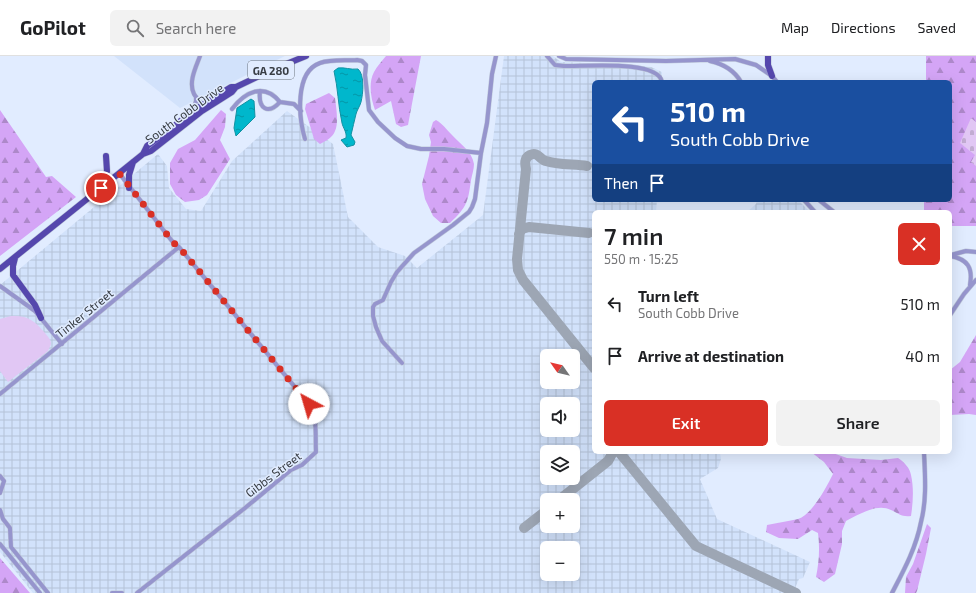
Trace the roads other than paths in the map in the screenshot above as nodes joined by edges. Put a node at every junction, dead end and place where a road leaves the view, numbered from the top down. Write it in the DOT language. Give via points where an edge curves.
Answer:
graph roads {
  1 [pos="200,56"];
  2 [pos="306,56"];
  3 [pos="496,56"];
  4 [pos="547,56"];
  5 [pos="559,56"];
  6 [pos="565,56"];
  7 [pos="768,56"];
  8 [pos="570,59"];
  9 [pos="706,61"];
  10 [pos="772,76"];
  11 [pos="662,80"];
  12 [pos="740,80"];
  13 [pos="775,80"];
  14 [pos="260,92"];
  15 [pos="196,96"];
  16 [pos="280,102"];
  17 [pos="202,108"];
  18 [pos="232,109"];
  19 [pos="193,111"];
  20 [pos="301,111"];
  21 [pos="305,139"];
  22 [pos="481,153"];
  23 [pos="143,154"];
  24 [pos="106,156"];
  25 [pos="133,162"];
  26 [pos="119,173"];
  27 [pos="101,188"];
  28 [pos="130,188"];
  29 [pos="806,202"];
  30 [pos="822,202"];
  31 [pos="826,202"];
  32 [pos="813,210"];
  33 [pos="832,210"];
  34 [pos="179,247"];
  35 [pos="976,252"];
  36 [pos="952,255"];
  37 [pos="16,256"];
  38 [pos="952,256"];
  39 [pos="0,269"];
  40 [pos="976,280"];
  41 [pos="0,286"];
  42 [pos="970,286"];
  43 [pos="952,312"];
  44 [pos="41,318"];
  45 [pos="62,344"];
  46 [pos="402,363"];
  47 [pos="0,394"];
  48 [pos="924,454"];
  49 [pos="0,476"];
  50 [pos="0,493"];
  51 [pos="0,510"];
  52 [pos="0,544"];
  53 [pos="40,593"];
  54 [pos="48,593"];
  55 [pos="112,593"];
  56 [pos="122,593"];
  57 [pos="137,593"];
  58 [pos="892,593"];
  1 -- 15 [label="street" via="192,80 192,90"];
  2 -- 17 [label="main road, South Cobb Drive / GA 280" via="236,87 232,92"];
  3 -- 22 [label="street"];
  4 -- 11 [label="street" via="559,66 622,66 658,74"];
  5 -- 8 [label="street"];
  6 -- 8 [label="street"];
  7 -- 10 [label="main road"];
  8 -- 9 [label="street"];
  9 -- 10 [label="street" via="741,59"];
  9 -- 12 [label="street" via="725,66"];
  10 -- 13 [label="street"];
  14 -- 16 [label="street" via="269,93"];
  14 -- 16 [label="street" via="262,107 268,109"];
  14 -- 18 [label="street" via="250,93"];
  15 -- 17 [label="street"];
  15 -- 19 [label="street"];
  16 -- 20 [label="street" via="294,104"];
  17 -- 19 [label="main road, South Cobb Drive"];
  17 -- 23 [label="main road, South Cobb Drive / GA 280" via="151,151"];
  19 -- 23 [label="main road, South Cobb Drive" via="147,146"];
  20 -- 21 [label="street" via="301,127"];
  20 -- 22 [label="street" via="300,92 312,68 326,62 362,61 366,65 369,110 395,138 407,146 421,149"];
  22 -- 46 [label="street" via="475,199 469,212 414,253 394,277 383,300 373,307 376,327 382,341"];
  23 -- 25 [label="main road, South Cobb Drive / GA 280"];
  24 -- 27 [label="main road" via="107,171"];
  25 -- 26 [label="main road, South Cobb Drive / GA 280"];
  25 -- 28 [label="main road" via="129,175"];
  26 -- 27 [label="main road, South Cobb Drive / GA 280"];
  26 -- 28 [label="street, Gibbs Street"];
  27 -- 37 [label="main road, South Cobb Drive / GA 280"];
  28 -- 34 [label="street, Gibbs Street"];
  29 -- 32 [label="street"];
  30 -- 33 [label="street"];
  31 -- 33 [label="street"];
  34 -- 45 [label="street, Tinker Street"];
  34 -- 57 [label="street, Gibbs Street" via="314,411 316,452"];
  35 -- 36 [label="street" via="966,251"];
  37 -- 39 [label="main road, South Cobb Drive / GA 280"];
  37 -- 44 [label="main road" via="12,266 13,275 35,305"];
  38 -- 42 [label="street" via="962,259 969,266"];
  40 -- 42 [label="street"];
  41 -- 44 [label="street"];
  42 -- 43 [label="street"];
  44 -- 45 [label="street"];
  45 -- 47 [label="street, Tinker Street"];
  48 -- 58 [label="street" via="925,489 922,521 908,562"];
  49 -- 50 [label="street" via="4,481"];
  51 -- 54 [label="street" via="10,528 11,547"];
  52 -- 53 [label="street"];
  55 -- 56 [label="street"];
}
